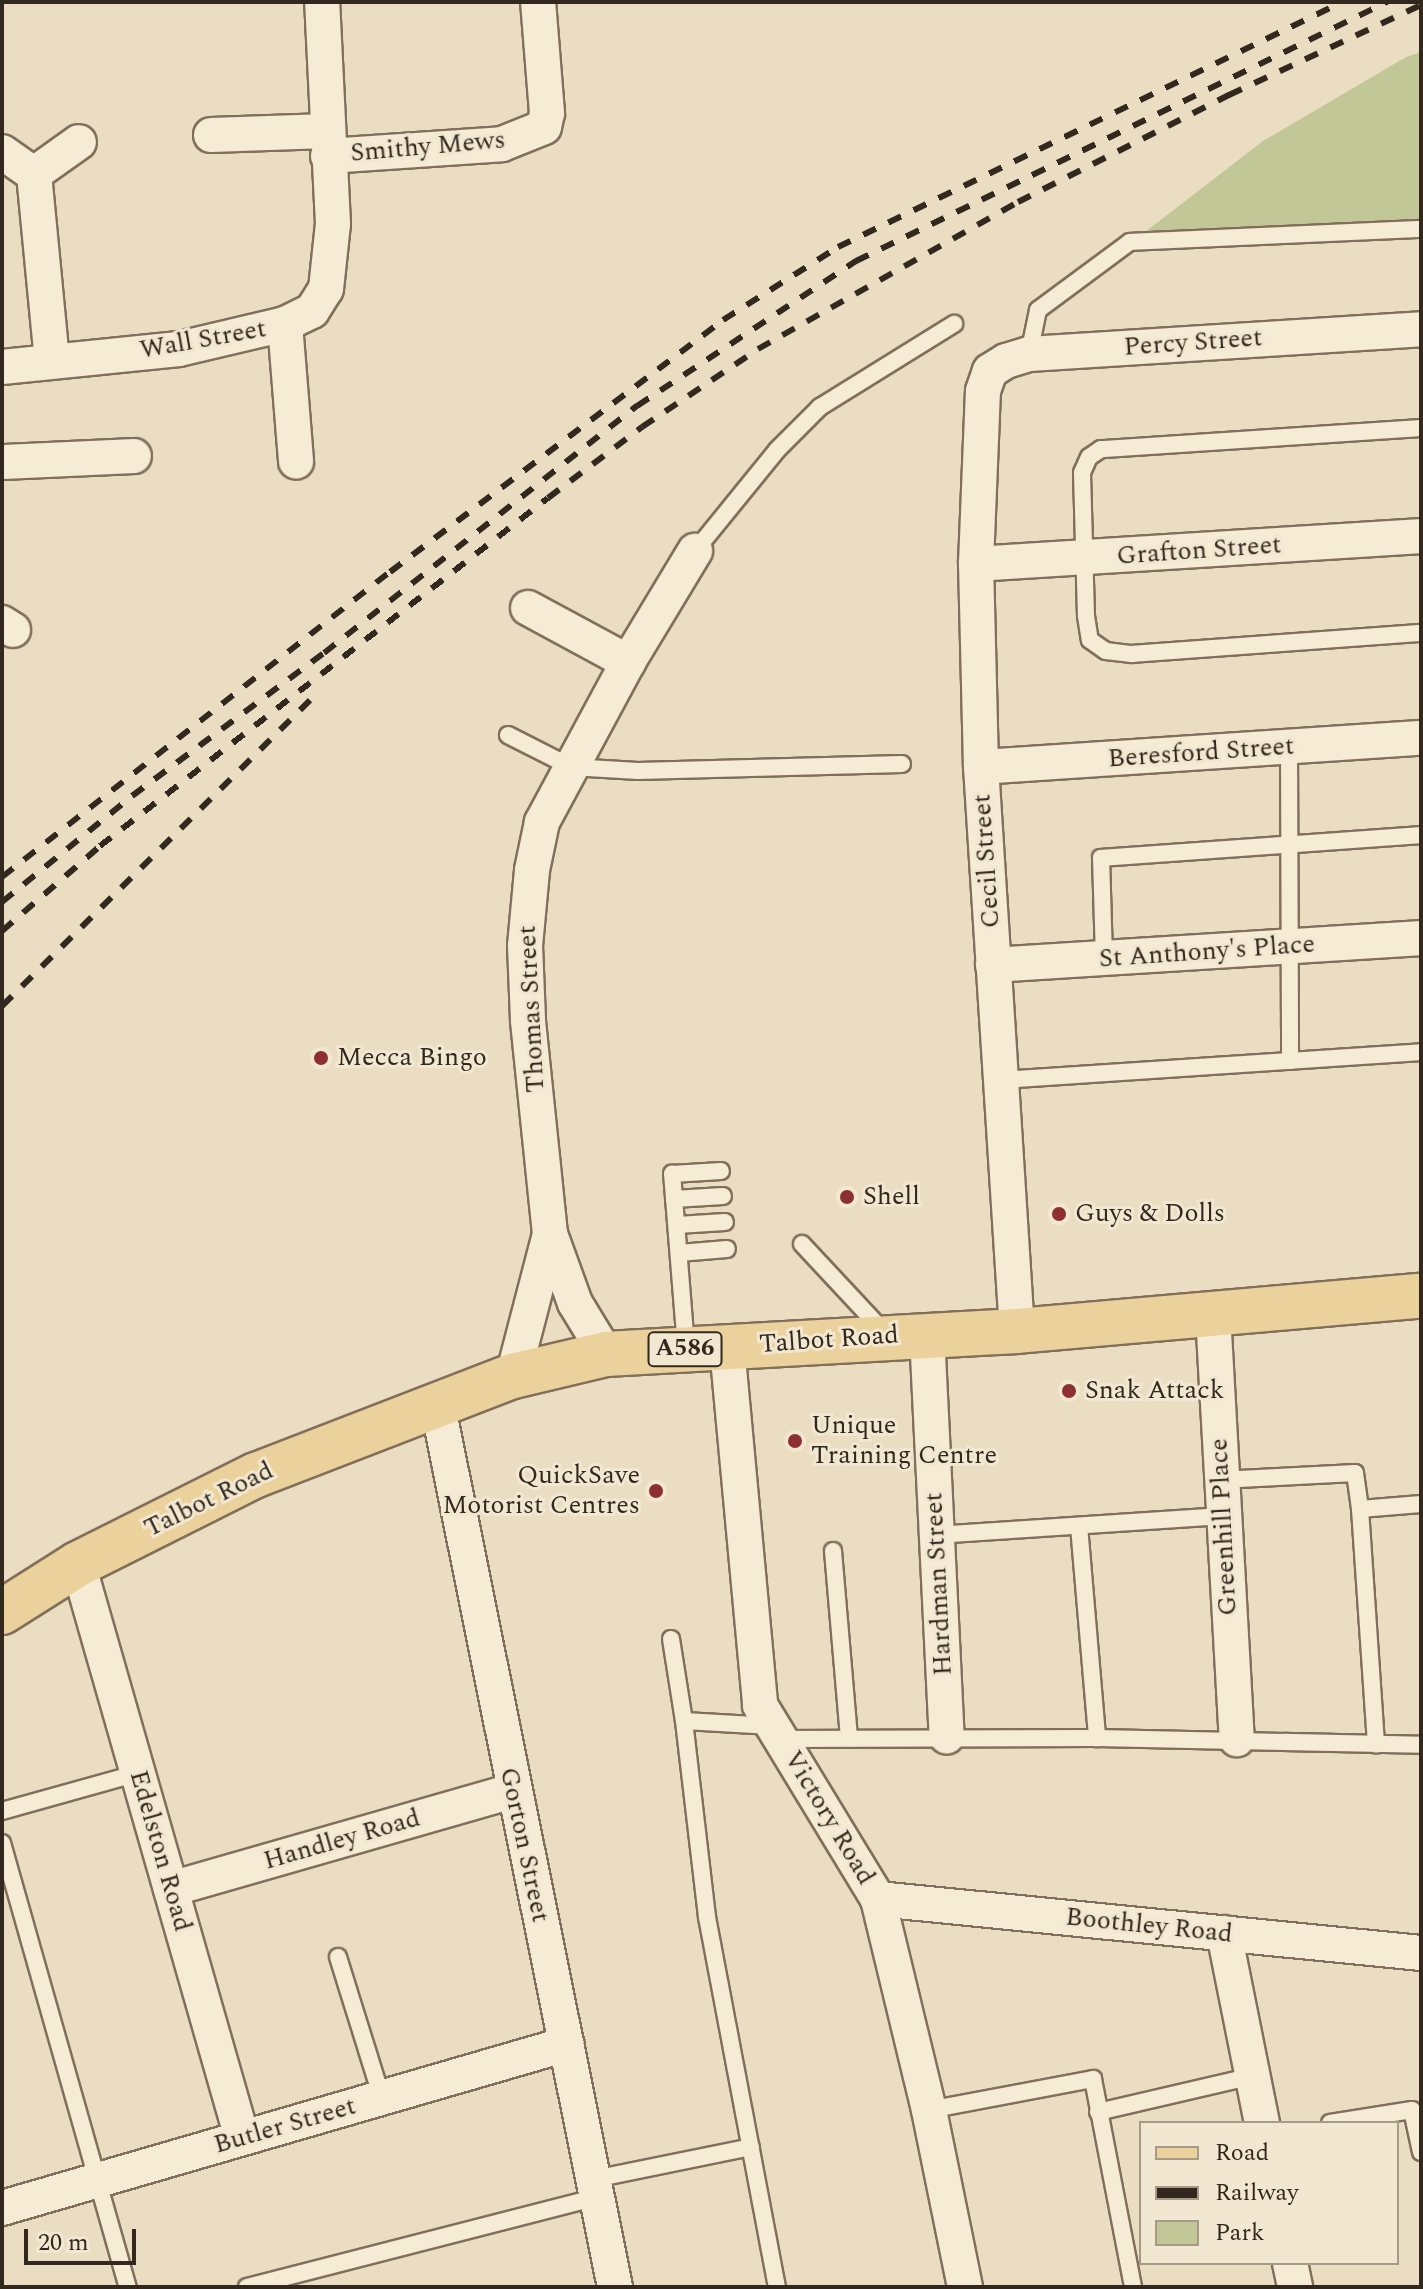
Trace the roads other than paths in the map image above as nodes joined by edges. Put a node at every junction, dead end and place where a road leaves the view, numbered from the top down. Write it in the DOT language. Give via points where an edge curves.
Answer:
graph roads {
  1 [pos="322,2"];
  2 [pos="538,2"];
  3 [pos="211,135"];
  4 [pos="79,142"];
  5 [pos="327,143"];
  6 [pos="2,152"];
  7 [pos="34,174"];
  8 [pos="1421,229"];
  9 [pos="285,324"];
  10 [pos="954,324"];
  11 [pos="1421,329"];
  12 [pos="1029,354"];
  13 [pos="52,361"];
  14 [pos="2,367"];
  15 [pos="983,391"];
  16 [pos="1421,428"];
  17 [pos="134,456"];
  18 [pos="2,462"];
  19 [pos="296,462"];
  20 [pos="1421,536"];
  21 [pos="695,551"];
  22 [pos="1086,558"];
  23 [pos="976,564"];
  24 [pos="528,608"];
  25 [pos="1421,633"];
  26 [pos="628,662"];
  27 [pos="508,735"];
  28 [pos="1421,738"];
  29 [pos="1289,747"];
  30 [pos="902,764"];
  31 [pos="571,767"];
  32 [pos="981,767"];
  33 [pos="1421,835"];
  34 [pos="1290,845"];
  35 [pos="1421,938"];
  36 [pos="1289,947"];
  37 [pos="1104,958"];
  38 [pos="993,965"];
  39 [pos="1421,1052"];
  40 [pos="1290,1061"];
  41 [pos="1002,1080"];
  42 [pos="721,1171"];
  43 [pos="723,1196"];
  44 [pos="674,1199"];
  45 [pos="725,1222"];
  46 [pos="677,1225"];
  47 [pos="550,1234"];
  48 [pos="802,1244"];
  49 [pos="727,1249"];
  50 [pos="679,1253"];
  51 [pos="1421,1296"];
  52 [pos="1213,1314"];
  53 [pos="1017,1331"];
  54 [pos="908,1335"];
  55 [pos="707,1348"];
  56 [pos="606,1354"];
  57 [pos="513,1376"];
  58 [pos="437,1402"];
  59 [pos="1220,1480"];
  60 [pos="1421,1504"];
  61 [pos="1360,1509"];
  62 [pos="1222,1516"];
  63 [pos="1079,1526"];
  64 [pos="936,1535"];
  65 [pos="833,1551"];
  66 [pos="78,1564"];
  67 [pos="3,1611"];
  68 [pos="671,1639"];
  69 [pos="684,1721"];
  70 [pos="777,1733"];
  71 [pos="947,1737"];
  72 [pos="849,1738"];
  73 [pos="1097,1738"];
  74 [pos="1237,1739"];
  75 [pos="1376,1744"];
  76 [pos="1421,1745"];
  77 [pos="138,1773"];
  78 [pos="512,1791"];
  79 [pos="2,1811"];
  80 [pos="2,1843"];
  81 [pos="171,1889"];
  82 [pos="878,1899"];
  83 [pos="1224,1933"];
  84 [pos="1421,1953"];
  85 [pos="338,1957"];
  86 [pos="567,2044"];
  87 [pos="1253,2076"];
  88 [pos="382,2098"];
  89 [pos="929,2110"];
  90 [pos="1098,2112"];
  91 [pos="1262,2121"];
  92 [pos="1343,2121"];
  93 [pos="242,2138"];
  94 [pos="1420,2145"];
  95 [pos="751,2147"];
  96 [pos="99,2180"];
  97 [pos="596,2188"];
  98 [pos="2,2208"];
  99 [pos="1290,2265"];
  100 [pos="128,2287"];
  101 [pos="247,2287"];
  102 [pos="615,2287"];
  103 [pos="777,2287"];
  104 [pos="965,2287"];
  105 [pos="1133,2287"];
  106 [pos="1295,2287"];
  1 -- 5 [label="street, Wall Street"];
  2 -- 5 [label="street, Smithy Mews" via="544,127 502,144"];
  3 -- 5 [label="street"];
  4 -- 7 [label="street"];
  5 -- 9 [label="street, Wall Street" via="333,224 326,289 312,311"];
  6 -- 7 [label="street"];
  7 -- 13 [label="street"];
  8 -- 12 [label="lane" via="1130,242 1038,310"];
  9 -- 13 [label="street, Wall Street" via="179,349"];
  9 -- 19 [label="street"];
  10 -- 21 [label="lane" via="820,407 777,450"];
  11 -- 12 [label="street, Percy Street"];
  12 -- 15 [label="street, Percy Street" via="990,371"];
  13 -- 14 [label="street, Wall Street"];
  15 -- 23 [label="street, Cecil Street"];
  16 -- 22 [label="lane" via="1101,449 1089,457 1082,473"];
  17 -- 18 [label="street"];
  20 -- 22 [label="street, Grafton Street"];
  21 -- 26 [label="street, Thomas Street"];
  22 -- 23 [label="street, Grafton Street"];
  22 -- 25 [label="lane" via="1090,640 1106,651 1132,654"];
  23 -- 32 [label="street, Cecil Street"];
  24 -- 26 [label="street"];
  26 -- 31 [label="street, Thomas Street"];
  27 -- 31 [label="lane"];
  28 -- 29 [label="street, Beresford Street"];
  29 -- 32 [label="street, Beresford Street"];
  29 -- 34 [label="lane"];
  30 -- 31 [label="lane" via="638,771"];
  31 -- 47 [label="street, Thomas Street" via="542,822 525,946"];
  32 -- 38 [label="street, Cecil Street"];
  33 -- 34 [label="lane"];
  34 -- 36 [label="lane"];
  34 -- 37 [label="lane" via="1101,858"];
  35 -- 36 [label="street, St Anthony's Place"];
  36 -- 37 [label="street, St Anthony's Place"];
  36 -- 40 [label="lane"];
  37 -- 38 [label="street, St Anthony's Place"];
  38 -- 41 [label="street, Cecil Street"];
  39 -- 40 [label="lane"];
  40 -- 41 [label="lane"];
  41 -- 53 [label="street, Cecil Street"];
  42 -- 44 [label="lane" via="672,1174"];
  43 -- 44 [label="lane"];
  44 -- 46 [label="lane"];
  45 -- 46 [label="lane"];
  46 -- 50 [label="lane"];
  47 -- 56 [label="street, Thomas Street" via="575,1303"];
  47 -- 57 [label="street, Thomas Street"];
  48 -- 54 [label="lane"];
  49 -- 50 [label="lane"];
  50 -- 55 [label="lane"];
  51 -- 52 [label="main road, Talbot Road / A586"];
  52 -- 53 [label="main road, Talbot Road / A586"];
  52 -- 59 [label="street, Greenhill Place"];
  53 -- 54 [label="main road, Talbot Road / A586"];
  54 -- 55 [label="main road, Talbot Road / A586"];
  54 -- 64 [label="street, Hardman Street"];
  55 -- 56 [label="main road, Talbot Road / A586"];
  55 -- 70 [label="street, Victory Road" via="760,1705"];
  56 -- 57 [label="main road, Talbot Road / A586"];
  57 -- 58 [label="main road, Talbot Road / A586"];
  58 -- 66 [label="main road, Talbot Road / A586" via="256,1475"];
  58 -- 78 [label="street, Gorton Street"];
  59 -- 61 [label="lane" via="1355,1473"];
  59 -- 62 [label="street, Greenhill Place"];
  60 -- 61 [label="lane"];
  61 -- 75 [label="lane"];
  62 -- 63 [label="lane"];
  62 -- 74 [label="street, Greenhill Place"];
  63 -- 64 [label="lane"];
  63 -- 73 [label="lane"];
  64 -- 71 [label="street, Hardman Street"];
  65 -- 72 [label="lane"];
  66 -- 67 [label="main road, Talbot Road / A586"];
  66 -- 77 [label="street, Edelston Road"];
  68 -- 69 [label="lane"];
  69 -- 70 [label="lane"];
  69 -- 95 [label="lane" via="707,1917"];
  70 -- 72 [label="lane"];
  70 -- 82 [label="street, Victory Road"];
  71 -- 72 [label="lane"];
  71 -- 73 [label="lane"];
  73 -- 74 [label="lane"];
  74 -- 75 [label="lane"];
  75 -- 76 [label="lane"];
  77 -- 79 [label="lane"];
  77 -- 81 [label="street, Edelston Road"];
  78 -- 81 [label="street, Handley Road"];
  78 -- 86 [label="street, Gorton Street"];
  80 -- 96 [label="lane"];
  81 -- 93 [label="street, Edelston Road"];
  82 -- 83 [label="street, Boothley Road"];
  82 -- 89 [label="street, Victory Road"];
  83 -- 84 [label="street, Boothley Road"];
  83 -- 87 [label="street"];
  85 -- 88 [label="lane"];
  86 -- 88 [label="street, Butler Street"];
  86 -- 97 [label="street, Gorton Street"];
  87 -- 90 [label="lane"];
  87 -- 91 [label="street"];
  88 -- 93 [label="street, Butler Street"];
  89 -- 90 [label="lane" via="1093,2079"];
  89 -- 104 [label="street, Victory Road"];
  90 -- 105 [label="lane"];
  92 -- 94 [label="lane" via="1412,2110"];
  93 -- 96 [label="street, Butler Street"];
  95 -- 97 [label="lane"];
  95 -- 103 [label="lane"];
  96 -- 98 [label="street, Butler Street"];
  96 -- 100 [label="lane"];
  97 -- 101 [label="lane"];
  97 -- 102 [label="street, Gorton Street"];
  99 -- 106 [label="street"];
}
